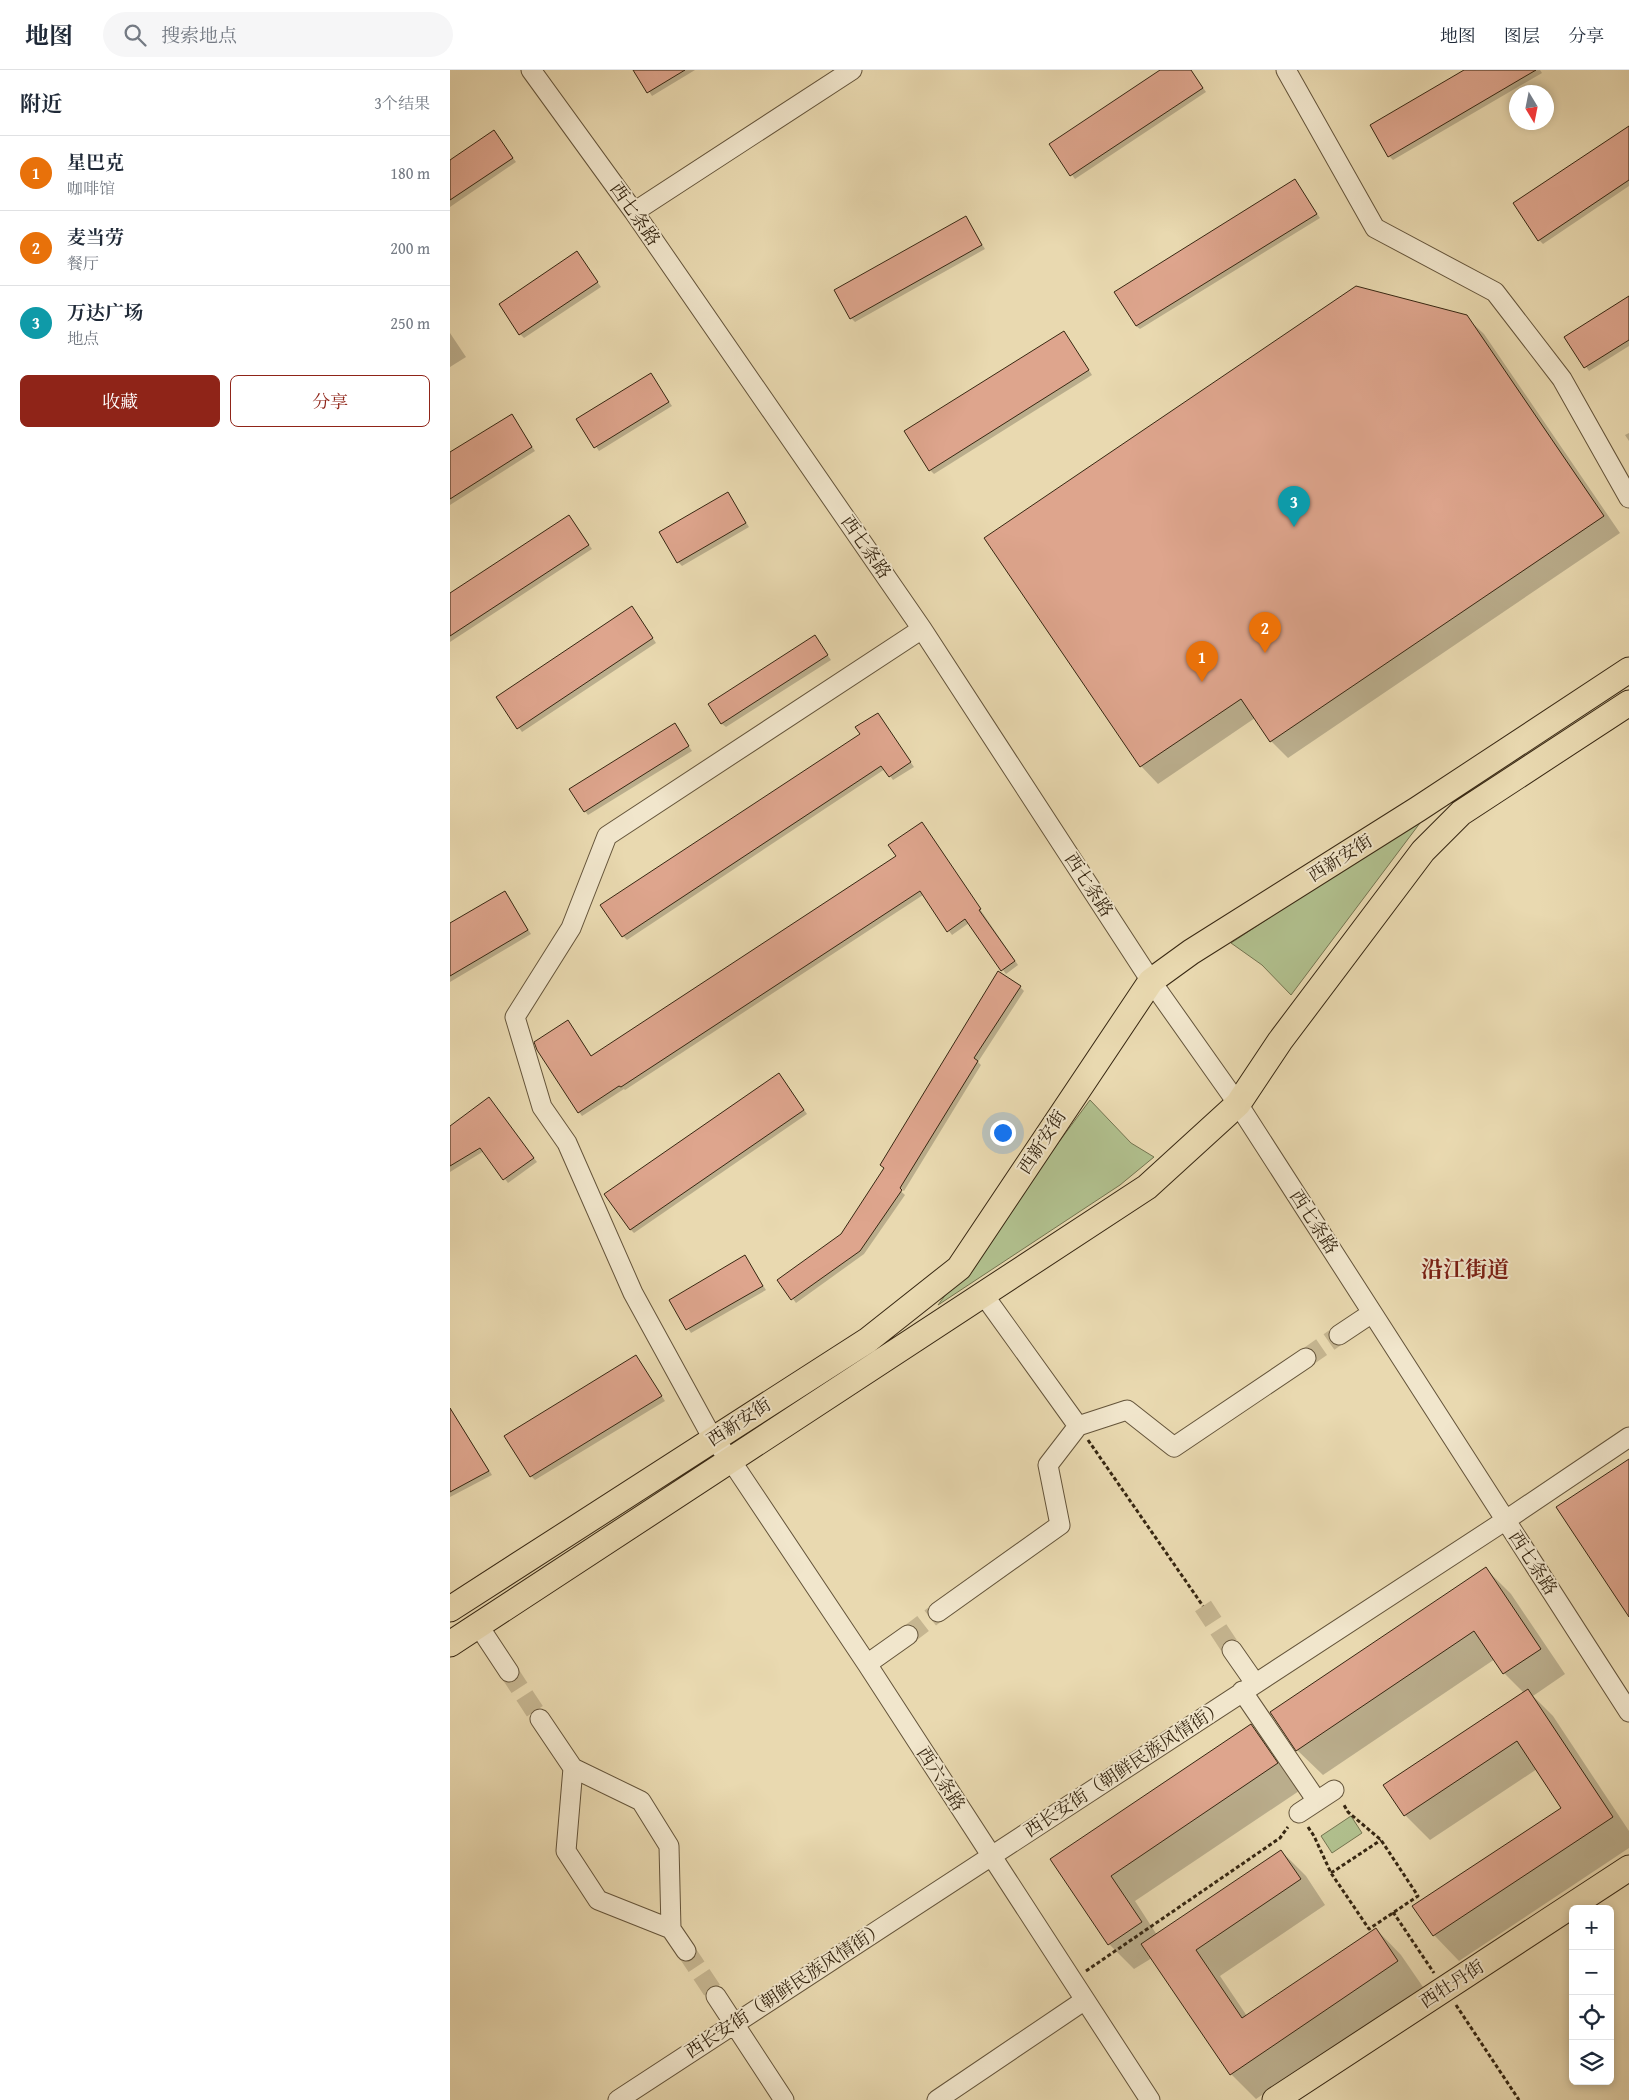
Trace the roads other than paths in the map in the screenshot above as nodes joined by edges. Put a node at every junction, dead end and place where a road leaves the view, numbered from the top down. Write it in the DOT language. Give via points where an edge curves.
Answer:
graph roads {
  1 [pos="531,70"];
  2 [pos="852,70"];
  3 [pos="1286,70"];
  4 [pos="634,212"];
  5 [pos="1629,498"];
  6 [pos="922,629"];
  7 [pos="1629,670"];
  8 [pos="1629,703"];
  9 [pos="1150,981"];
  10 [pos="1238,1104"];
  11 [pos="983,1294"];
  12 [pos="1372,1313"];
  13 [pos="1339,1335"];
  14 [pos="1306,1358"];
  15 [pos="1078,1426"];
  16 [pos="1629,1437"];
  17 [pos="713,1439"];
  18 [pos="730,1459"];
  19 [pos="1506,1520"];
  20 [pos="450,1610"];
  21 [pos="938,1612"];
  22 [pos="478,1625"];
  23 [pos="908,1635"];
  24 [pos="450,1644"];
  25 [pos="1232,1650"];
  26 [pos="867,1664"];
  27 [pos="509,1672"];
  28 [pos="1249,1687"];
  29 [pos="1629,1712"];
  30 [pos="540,1719"];
  31 [pos="573,1768"];
  32 [pos="1334,1790"];
  33 [pos="1317,1801"];
  34 [pos="1299,1813"];
  35 [pos="991,1855"];
  36 [pos="1629,1868"];
  37 [pos="671,1929"];
  38 [pos="686,1951"];
  39 [pos="716,1996"];
  40 [pos="1085,2000"];
  41 [pos="734,2024"];
  42 [pos="618,2100"];
  43 [pos="784,2100"];
  44 [pos="937,2100"];
  45 [pos="1150,2100"];
  46 [pos="1275,2100"];
  1 -- 4 [label="street, 西七条路"];
  2 -- 4 [label="street"];
  3 -- 5 [label="street" via="1375,228 1495,292 1562,379"];
  4 -- 6 [label="street, 西七条路"];
  6 -- 9 [label="street, 西七条路"];
  6 -- 17 [label="street, 西六条路" via="607,836 571,928 515,1017 542,1107 567,1143 633,1293"];
  7 -- 9 [label="main road, 西新安街"];
  8 -- 10 [label="main road, 西新安街" via="1461,813 1423,851 1280,1041"];
  9 -- 10 [label="street, 西七条路"];
  9 -- 17 [label="main road, 西新安街" via="959,1268 868,1340"];
  10 -- 11 [label="main road, 西新安街" via="1147,1187"];
  10 -- 12 [label="street, 西七条路"];
  11 -- 15 [label="street"];
  11 -- 18 [label="main road, 西新安街"];
  12 -- 13 [label="street"];
  12 -- 19 [label="street, 西七条路"];
  14 -- 15 [label="street" via="1174,1447 1127,1410"];
  15 -- 21 [label="street" via="1048,1465 1060,1525"];
  16 -- 19 [label="street, 西长安街（朝鲜民族风情街）"];
  17 -- 18 [label="street, 西六条路"];
  17 -- 20 [label="main road, 西新安街"];
  18 -- 22 [label="main road, 西新安街"];
  18 -- 26 [label="street, 西六条路"];
  19 -- 28 [label="street, 西长安街（朝鲜民族风情街）"];
  19 -- 29 [label="street, 西七条路"];
  22 -- 24 [label="main road, 西新安街"];
  22 -- 27 [label="street"];
  23 -- 26 [label="street"];
  25 -- 28 [label="street"];
  26 -- 35 [label="street, 西六条路"];
  28 -- 33 [label="street"];
  28 -- 35 [label="street, 西长安街（朝鲜民族风情街）"];
  30 -- 31 [label="street"];
  31 -- 37 [label="street" via="641,1801 669,1846"];
  31 -- 37 [label="street" via="566,1851 598,1900"];
  32 -- 33 [label="street"];
  33 -- 34 [label="street"];
  35 -- 40 [label="street, 西六条路"];
  35 -- 41 [label="street, 西长安街（朝鲜民族风情街）"];
  36 -- 46 [label="main road, 西牡丹街"];
  37 -- 38 [label="street"];
  39 -- 41 [label="street"];
  40 -- 44 [label="street"];
  40 -- 45 [label="street, 西六条路"];
  41 -- 42 [label="street, 西长安街（朝鲜民族风情街）"];
  41 -- 43 [label="street"];
}
